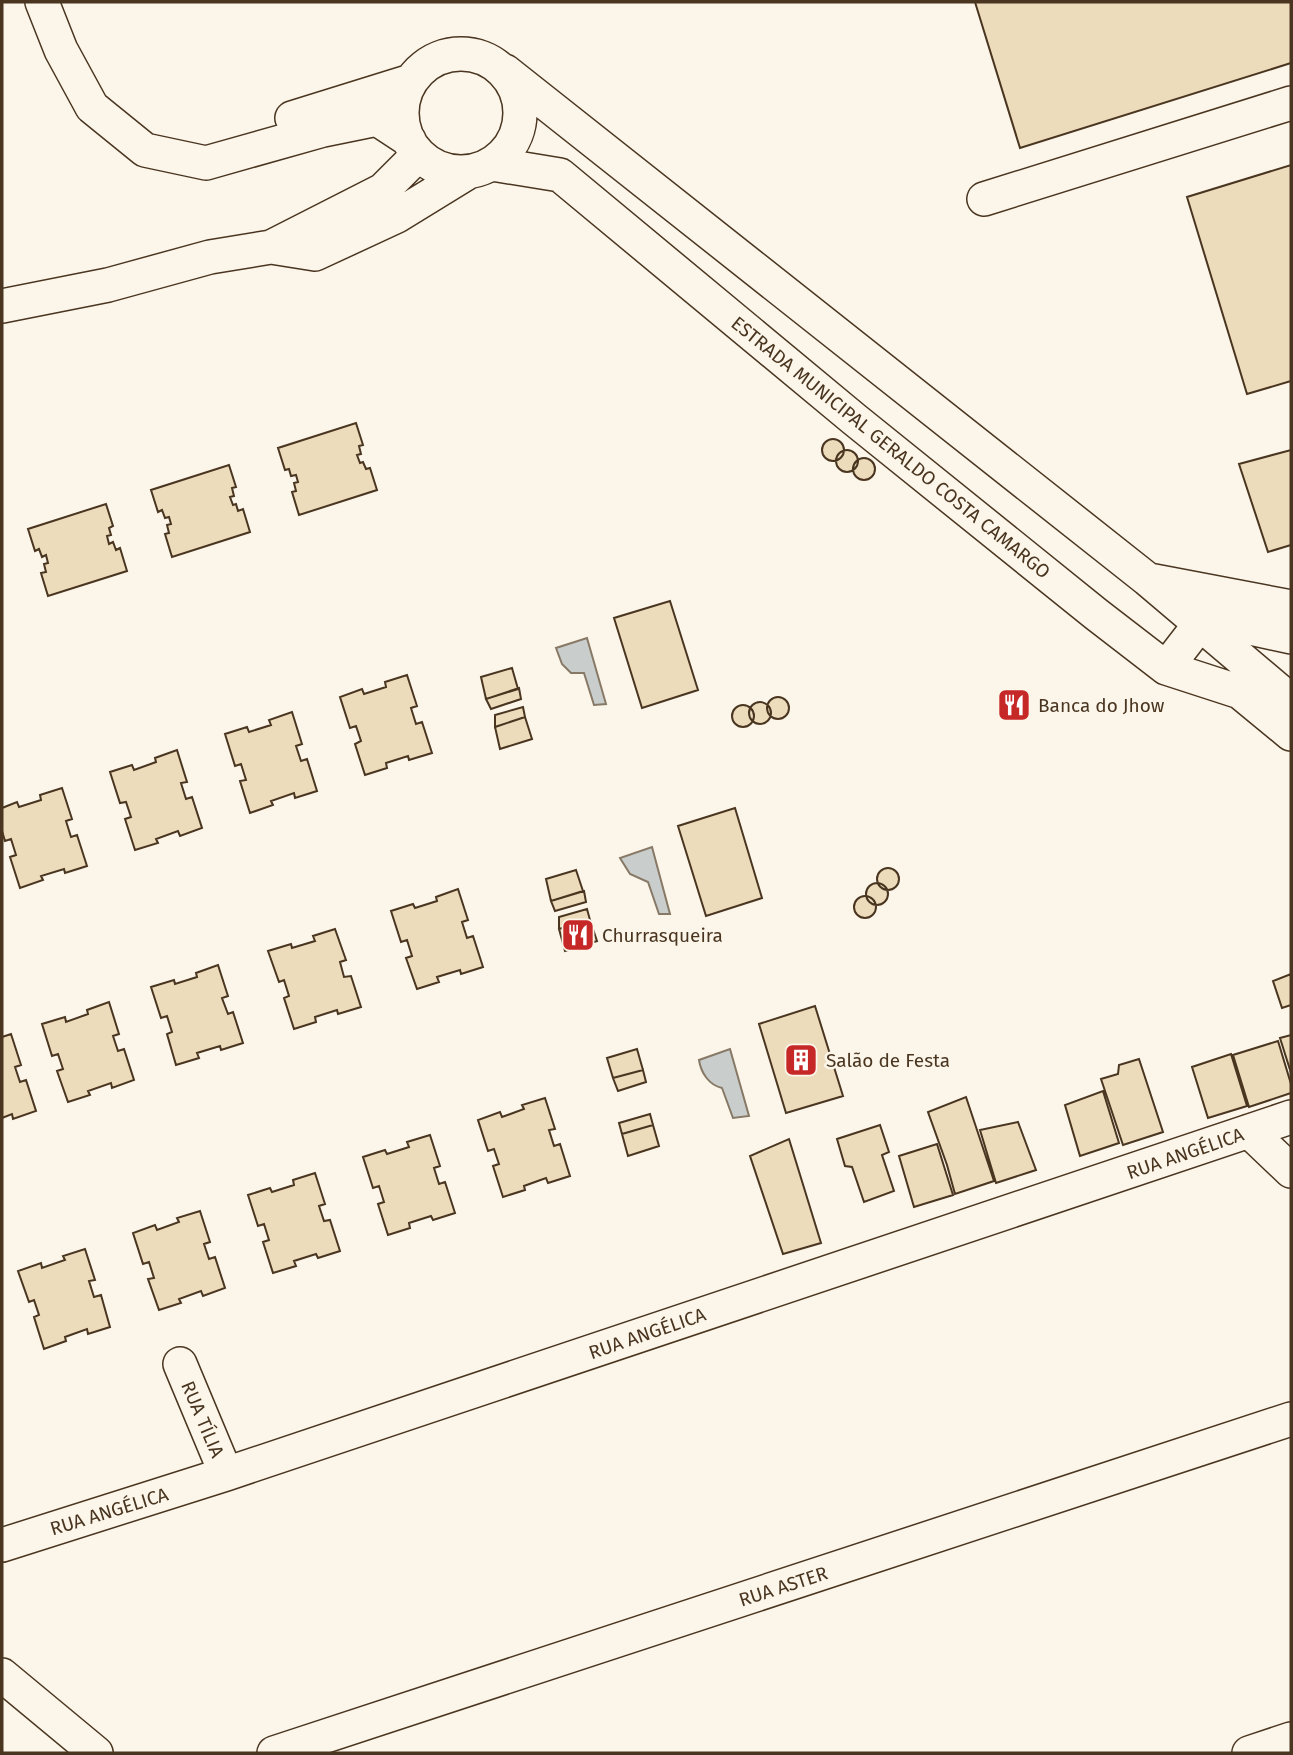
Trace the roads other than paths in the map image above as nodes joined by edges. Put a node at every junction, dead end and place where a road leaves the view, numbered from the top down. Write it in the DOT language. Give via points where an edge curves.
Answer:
graph roads {
  1 [pos="41,2"];
  2 [pos="66,2"];
  3 [pos="72,45"];
  4 [pos="505,71"];
  5 [pos="411,81"];
  6 [pos="1291,103"];
  7 [pos="413,147"];
  8 [pos="490,161"];
  9 [pos="984,199"];
  10 [pos="271,247"];
  11 [pos="2,306"];
  12 [pos="1147,579"];
  13 [pos="1291,607"];
  14 [pos="1200,624"];
  15 [pos="1291,637"];
  16 [pos="1166,668"];
  17 [pos="1291,701"];
  18 [pos="1291,734"];
  19 [pos="1291,1117"];
  20 [pos="1249,1131"];
  21 [pos="1291,1171"];
  22 [pos="180,1364"];
  23 [pos="1291,1419"];
  24 [pos="226,1474"];
  25 [pos="2,1545"];
  26 [pos="2,1675"];
  27 [pos="1291,1740"];
  28 [pos="96,1753"];
  29 [pos="274,1753"];
  30 [pos="1249,1753"];
  1 -- 3 [label="street"];
  2 -- 3 [label="street"];
  3 -- 5 [label="street" via="113,103 162,136 206,146"];
  3 -- 7 [label="street" via="92,107 145,150 206,163 377,119"];
  4 -- 5 [label="street" via="482,57 456,54 430,62"];
  4 -- 8 [label="street" via="518,95 521,121"];
  4 -- 12 [label="street"];
  5 -- 7 [label="street" via="402,106 404,132"];
  6 -- 9 [label="street"];
  7 -- 8 [label="street" via="440,170"];
  7 -- 10 [label="street" via="383,190"];
  8 -- 10 [label="street" via="397,216 315,254"];
  8 -- 16 [label="street, ESTRADA MUNICIPAL GERALDO COSTA CAMARGO" via="560,175 854,419"];
  10 -- 11 [label="street"];
  12 -- 13 [label="street"];
  12 -- 14 [label="street"];
  14 -- 15 [label="street" via="1236,625"];
  14 -- 16 [label="street"];
  14 -- 17 [label="street"];
  16 -- 18 [label="street, ESTRADA MUNICIPAL GERALDO COSTA CAMARGO" via="1240,692"];
  19 -- 20 [label="street, RUA ANGÉLICA"];
  20 -- 21 [label="street"];
  20 -- 24 [label="street, RUA ANGÉLICA"];
  22 -- 24 [label="street, RUA TÍLIA"];
  23 -- 29 [label="street, RUA ASTER"];
  24 -- 25 [label="street, RUA ANGÉLICA"];
  26 -- 28 [label="street"];
  27 -- 30 [label="street"];
}
